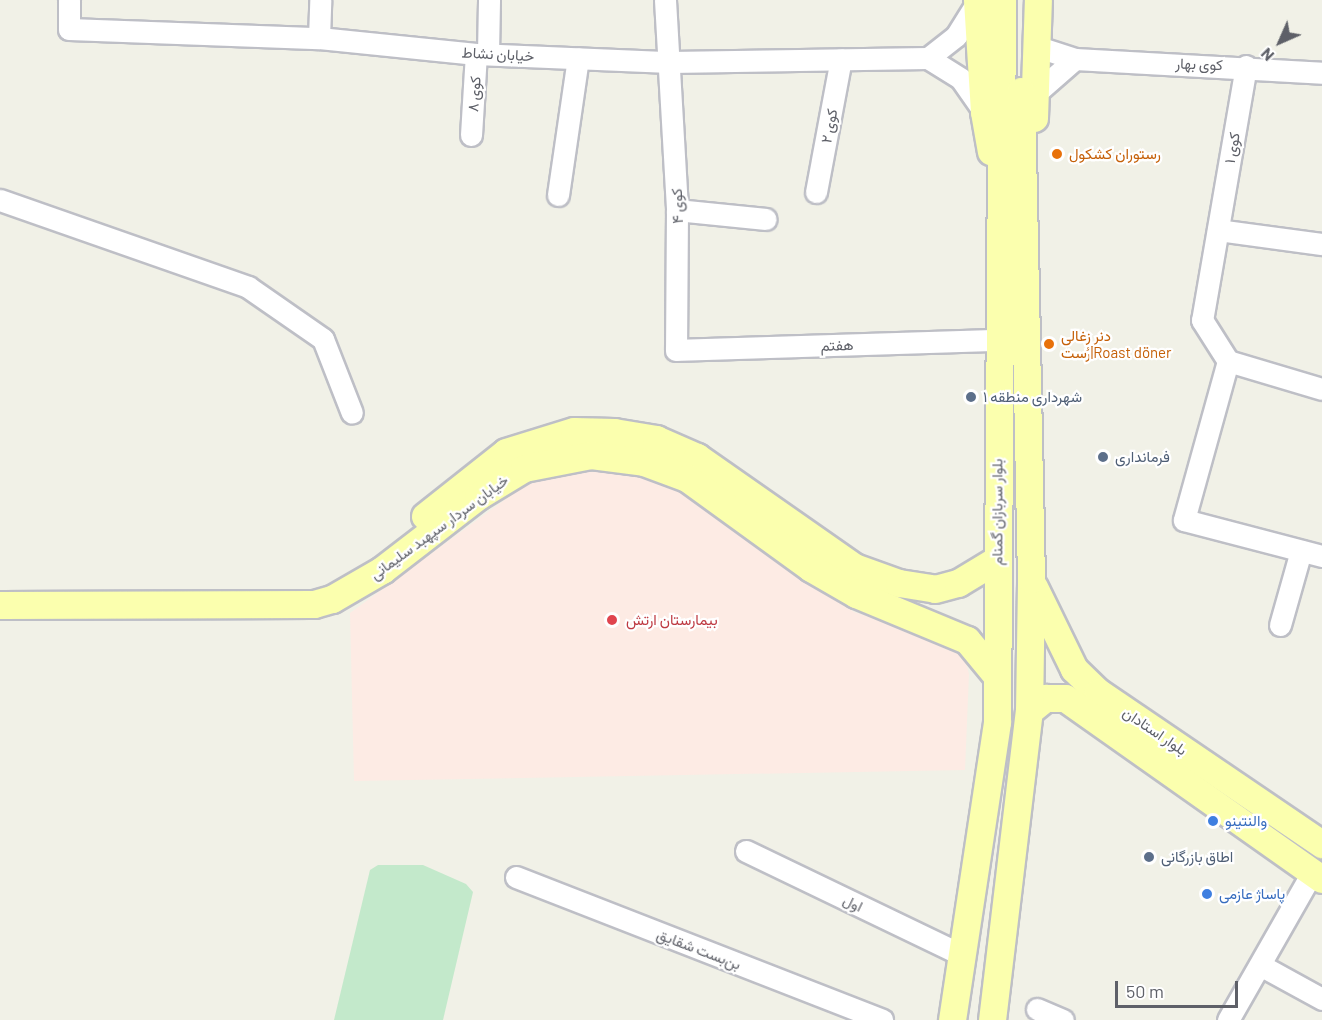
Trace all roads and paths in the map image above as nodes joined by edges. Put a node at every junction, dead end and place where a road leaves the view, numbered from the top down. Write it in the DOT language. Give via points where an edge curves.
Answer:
graph roads {
  1 [pos="69,0"];
  2 [pos="320,0"];
  3 [pos="489,0"];
  4 [pos="665,0"];
  5 [pos="1019,0"];
  6 [pos="1038,0"];
  7 [pos="985,1"];
  8 [pos="319,38"];
  9 [pos="1038,47"];
  10 [pos="482,53"];
  11 [pos="578,58"];
  12 [pos="928,58"];
  13 [pos="841,59"];
  14 [pos="1075,59"];
  15 [pos="670,62"];
  16 [pos="1246,66"];
  17 [pos="1322,73"];
  18 [pos="1037,92"];
  19 [pos="984,112"];
  20 [pos="471,135"];
  21 [pos="816,192"];
  22 [pos="1012,192"];
  23 [pos="558,195"];
  24 [pos="0,200"];
  25 [pos="678,210"];
  26 [pos="766,219"];
  27 [pos="1218,230"];
  28 [pos="1322,244"];
  29 [pos="998,340"];
  30 [pos="676,350"];
  31 [pos="1228,361"];
  32 [pos="1322,389"];
  33 [pos="352,413"];
  34 [pos="1301,551"];
  35 [pos="1322,556"];
  36 [pos="996,560"];
  37 [pos="1031,579"];
  38 [pos="0,590"];
  39 [pos="0,605"];
  40 [pos="1280,625"];
  41 [pos="996,675"];
  42 [pos="1029,711"];
  43 [pos="1322,844"];
  44 [pos="746,851"];
  45 [pos="1317,876"];
  46 [pos="516,877"];
  47 [pos="960,954"];
  48 [pos="1260,965"];
  49 [pos="1322,999"];
  50 [pos="1037,1009"];
  51 [pos="882,1020"];
  52 [pos="952,1020"];
  53 [pos="992,1020"];
  54 [pos="1063,1020"];
  55 [pos="1228,1020"];
  1 -- 8 [label="street, خیابان نشاط" via="69,29"];
  2 -- 8 [label="street"];
  3 -- 10 [label="street, کوی ۸"];
  4 -- 15 [label="street, کوی ۴"];
  5 -- 22 [label="main road, بلوار سربازان گمنام"];
  6 -- 9 [label="main road"];
  7 -- 12 [label="street" via="956,36"];
  7 -- 19 [label="main road"];
  7 -- 22 [label="main road, بلوار سربازان گمنام" via="1004,97"];
  8 -- 10 [label="street, خیابان نشاط"];
  9 -- 14 [label="street, کوی بهار"];
  9 -- 18 [label="main road"];
  10 -- 11 [label="street, خیابان نشاط"];
  10 -- 20 [label="street, کوی ۸"];
  11 -- 15 [label="street, خیابان نشاط"];
  11 -- 23 [label="street"];
  12 -- 13 [label="street, خیابان نشاط"];
  12 -- 19 [label="street" via="961,79"];
  13 -- 15 [label="street, خیابان نشاط"];
  13 -- 21 [label="street, کوی ۲"];
  14 -- 16 [label="street, کوی بهار"];
  14 -- 18 [label="street"];
  15 -- 25 [label="street, کوی ۴"];
  16 -- 17 [label="street, کوی بهار"];
  16 -- 27 [label="street, کوی ۱"];
  18 -- 22 [label="main road"];
  19 -- 22 [label="main road"];
  22 -- 29 [label="main road, بلوار سربازان گمنام"];
  22 -- 37 [label="main road, بلوار سربازان گمنام"];
  24 -- 33 [label="street" via="248,287 323,339"];
  25 -- 26 [label="street"];
  25 -- 30 [label="street, کوی ۴"];
  27 -- 28 [label="street"];
  27 -- 31 [label="street, کوی ۱" via="1202,320"];
  29 -- 30 [label="street, هفتم"];
  29 -- 36 [label="main road, بلوار سربازان گمنام"];
  31 -- 32 [label="street"];
  31 -- 34 [label="street" via="1184,520"];
  34 -- 35 [label="street"];
  34 -- 40 [label="street"];
  36 -- 38 [label="main road, خیابان سردار سپهبد سلیمانی" via="958,583 935,589 899,583 854,567 697,457 657,439 574,431 506,452 376,554 348,573 313,588"];
  36 -- 41 [label="main road, بلوار سربازان گمنام"];
  37 -- 42 [label="main road, بلوار سربازان گمنام"];
  37 -- 43 [label="main road, بلوار استادان" via="1074,669 1098,692"];
  39 -- 41 [label="main road, خیابان سردار سپهبد سلیمانی" via="314,604 355,587 478,496 524,468 591,455 644,462 687,478 811,568 856,594 967,640"];
  41 -- 47 [label="main road, بلوار سربازان گمنام" via="997,722"];
  42 -- 45 [label="main road, بلوار استادان" via="1045,698 1065,698"];
  42 -- 53 [label="main road, بلوار سربازان گمنام"];
  44 -- 47 [label="street, اول"];
  45 -- 48 [label="street"];
  46 -- 51 [label="street, بن‌بست شقایق"];
  47 -- 52 [label="main road, بلوار سربازان گمنام"];
  48 -- 49 [label="street"];
  48 -- 55 [label="street"];
  50 -- 54 [label="street"];
}
